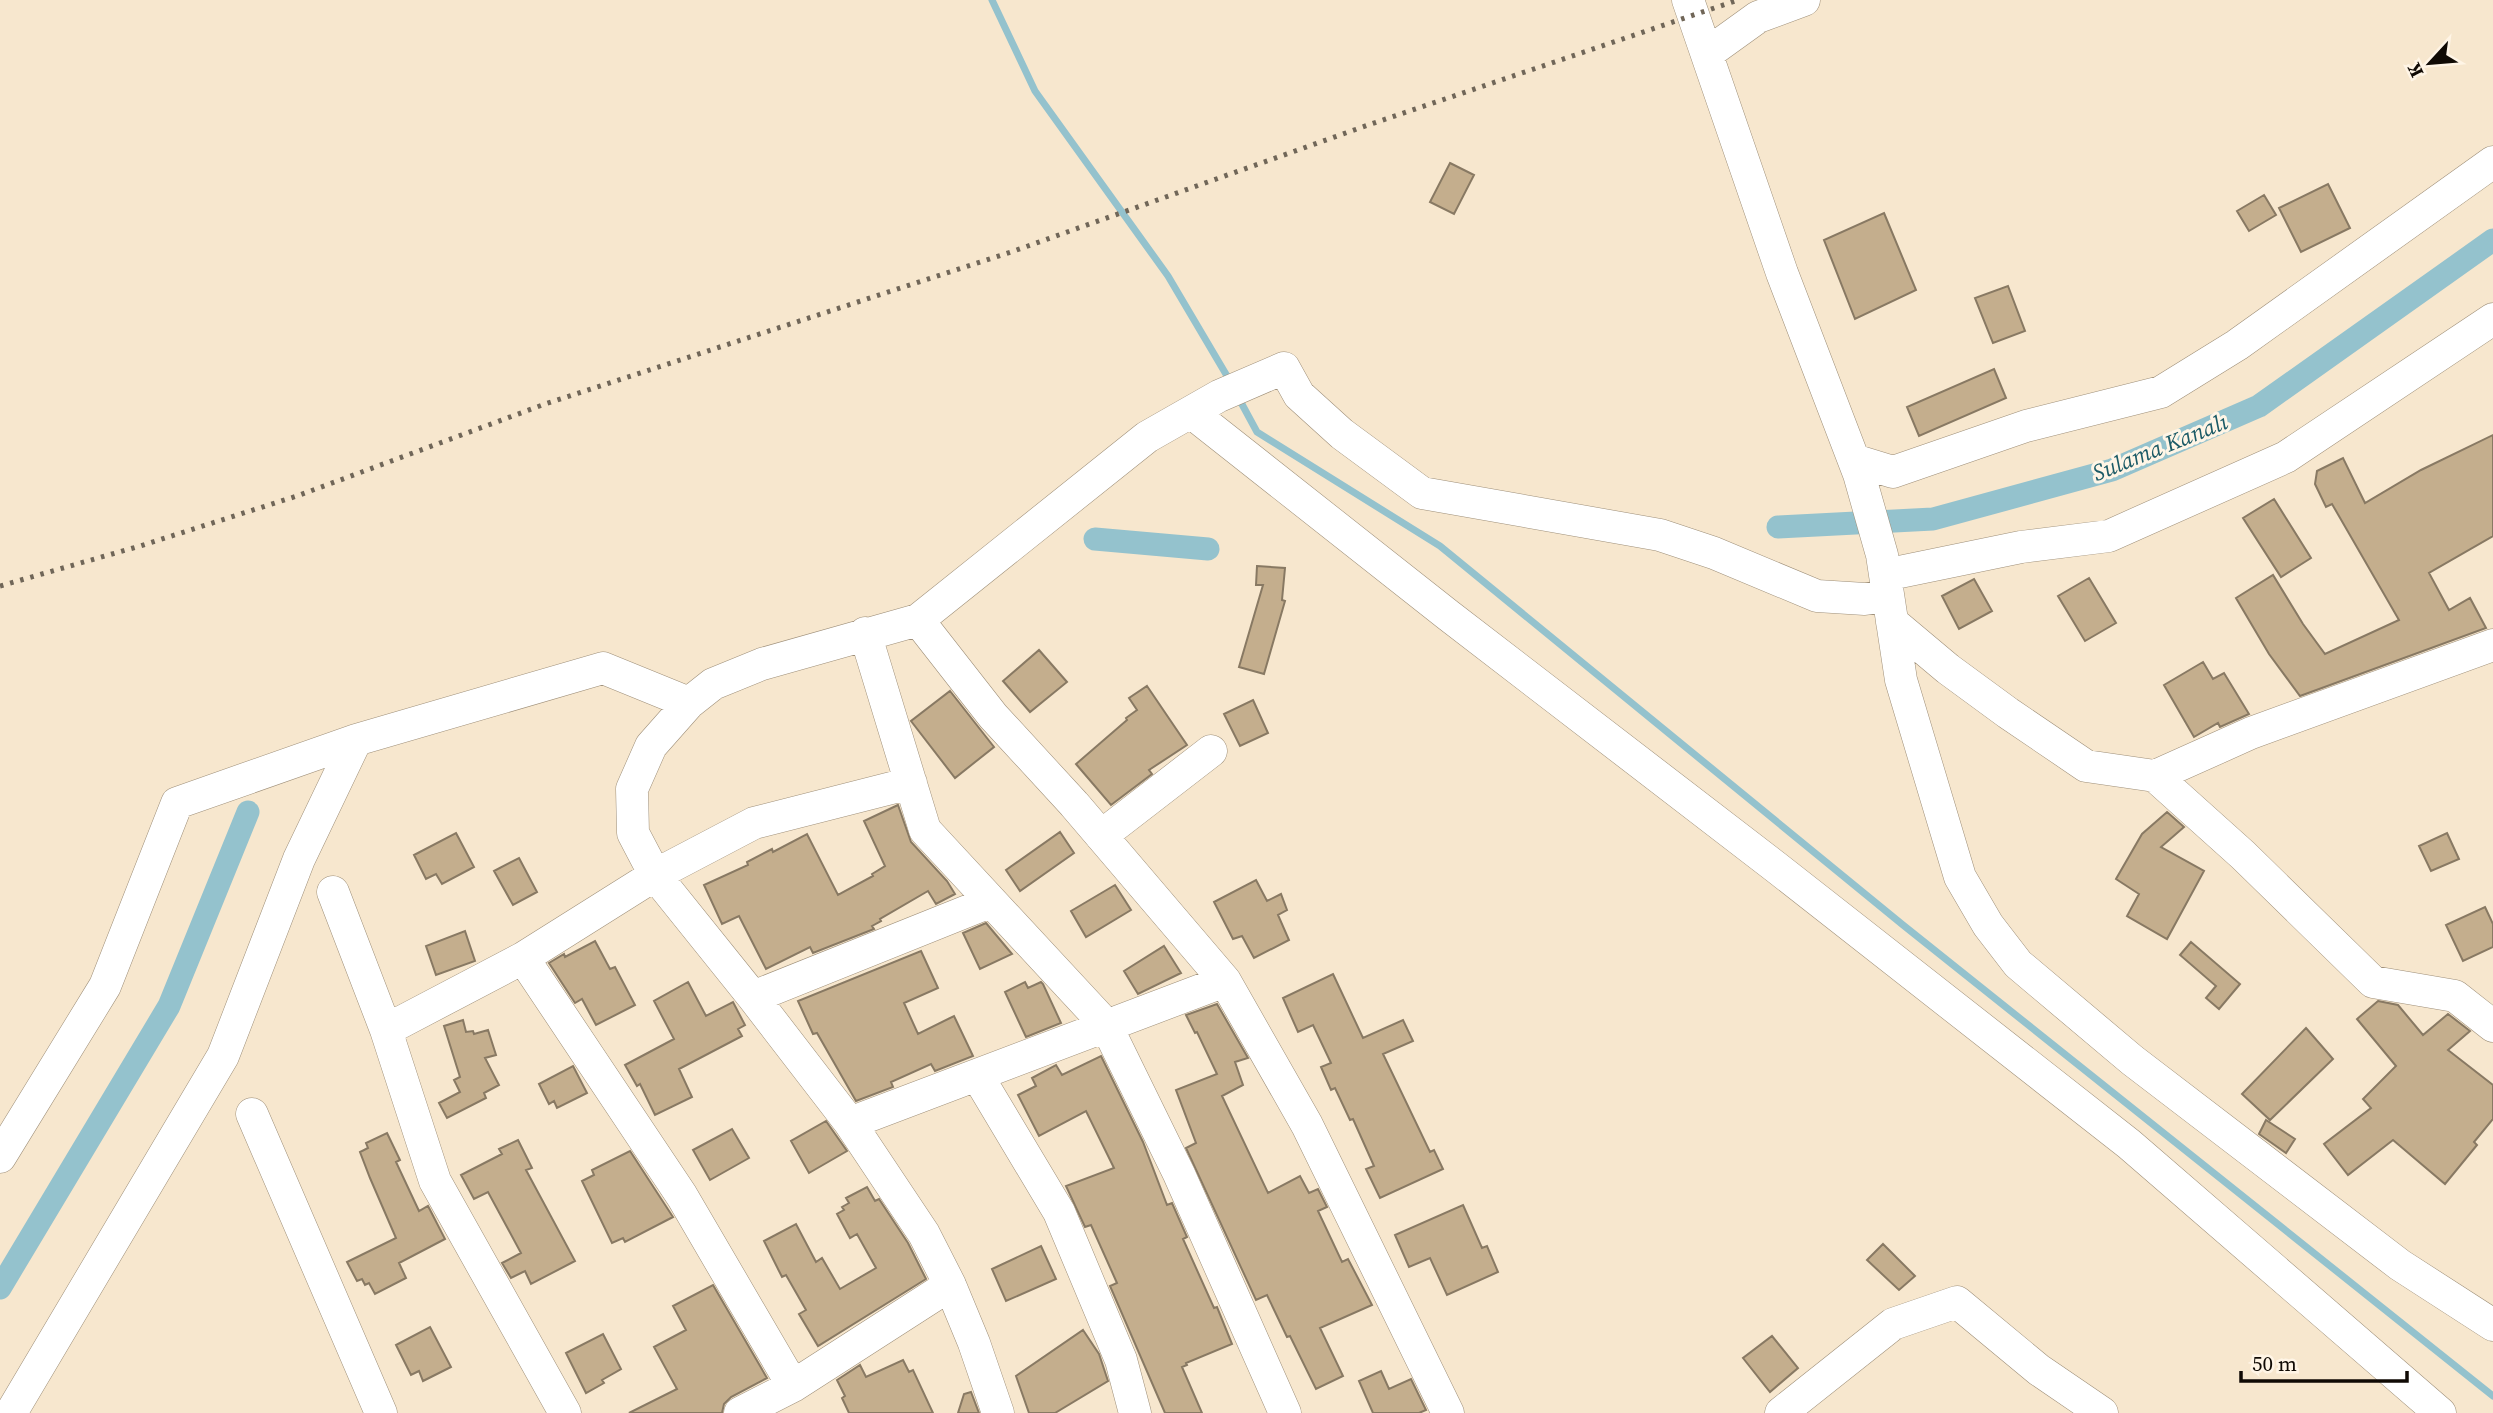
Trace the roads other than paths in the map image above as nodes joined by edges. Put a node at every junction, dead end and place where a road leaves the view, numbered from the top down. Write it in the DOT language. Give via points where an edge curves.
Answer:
graph roads {
  1 [pos="1688,0"];
  2 [pos="1804,0"];
  3 [pos="1708,53"];
  4 [pos="2493,162"];
  5 [pos="2493,319"];
  6 [pos="1192,413"];
  7 [pos="1857,467"];
  8 [pos="1887,587"];
  9 [pos="918,620"];
  10 [pos="865,633"];
  11 [pos="2493,645"];
  12 [pos="689,703"];
  13 [pos="356,740"];
  14 [pos="1211,751"];
  15 [pos="2155,776"];
  16 [pos="911,783"];
  17 [pos="1101,836"];
  18 [pos="655,876"];
  19 [pos="332,892"];
  20 [pos="990,902"];
  21 [pos="523,958"];
  22 [pos="1225,981"];
  23 [pos="753,997"];
  24 [pos="1105,1025"];
  25 [pos="2493,1026"];
  26 [pos="386,1030"];
  27 [pos="977,1075"];
  28 [pos="252,1114"];
  29 [pos="850,1123"];
  30 [pos="0,1157"];
  31 [pos="950,1285"];
  32 [pos="2493,1325"];
  33 [pos="793,1387"];
  34 [pos="10,1413"];
  35 [pos="381,1413"];
  36 [pos="565,1413"];
  37 [pos="740,1413"];
  38 [pos="998,1413"];
  39 [pos="1135,1413"];
  40 [pos="1285,1413"];
  41 [pos="1448,1413"];
  42 [pos="1781,1413"];
  43 [pos="2102,1413"];
  44 [pos="2441,1413"];
  1 -- 3 [label="street"];
  2 -- 3 [label="street" via="1758,17"];
  3 -- 7 [label="street" via="1782,273"];
  4 -- 7 [label="street" via="2236,345 2161,392 2026,426 1893,472"];
  5 -- 8 [label="street" via="2286,457 2109,536 2021,547"];
  6 -- 8 [label="street" via="1284,368 1299,394 1342,434 1422,493 1660,535 1817,596 1865,599"];
  6 -- 9 [label="street" via="1147,437"];
  6 -- 44 [label="street" via="2129,1144"];
  7 -- 8 [label="street"];
  8 -- 15 [label="street" via="1948,669 2008,713 2086,766"];
  8 -- 32 [label="street" via="1901,680 1960,877 2018,964 2132,1060 2400,1265"];
  9 -- 10 [label="street"];
  9 -- 17 [label="street" via="993,716"];
  10 -- 12 [label="street" via="762,664 713,684"];
  10 -- 16 [label="street"];
  11 -- 15 [label="street" via="2251,733"];
  12 -- 13 [label="street" via="603,668"];
  12 -- 18 [label="street" via="650,746 632,789 634,833"];
  13 -- 30 [label="street" via="177,803 105,986"];
  13 -- 34 [label="street" via="299,859 223,1056"];
  14 -- 17 [label="street"];
  15 -- 25 [label="street" via="2373,982 2455,996"];
  16 -- 18 [label="street" via="754,824"];
  16 -- 20 [label="street" via="925,830"];
  17 -- 22 [label="street"];
  18 -- 21 [label="street"];
  18 -- 23 [label="street"];
  19 -- 26 [label="street"];
  20 -- 23 [label="street"];
  20 -- 24 [label="street"];
  21 -- 26 [label="street"];
  21 -- 33 [label="street" via="682,1196"];
  22 -- 24 [label="street"];
  22 -- 41 [label="street" via="1307,1125"];
  23 -- 29 [label="street"];
  24 -- 27 [label="street"];
  24 -- 40 [label="street" via="1179,1174"];
  26 -- 36 [label="street" via="435,1181"];
  27 -- 29 [label="street"];
  27 -- 39 [label="street" via="1059,1212 1121,1360"];
  28 -- 35 [label="street"];
  29 -- 31 [label="street" via="924,1234"];
  31 -- 33 [label="street"];
  31 -- 38 [label="street"];
  33 -- 37 [label="street"];
  42 -- 43 [label="street" via="1893,1324 1957,1302 2039,1370"];
}
